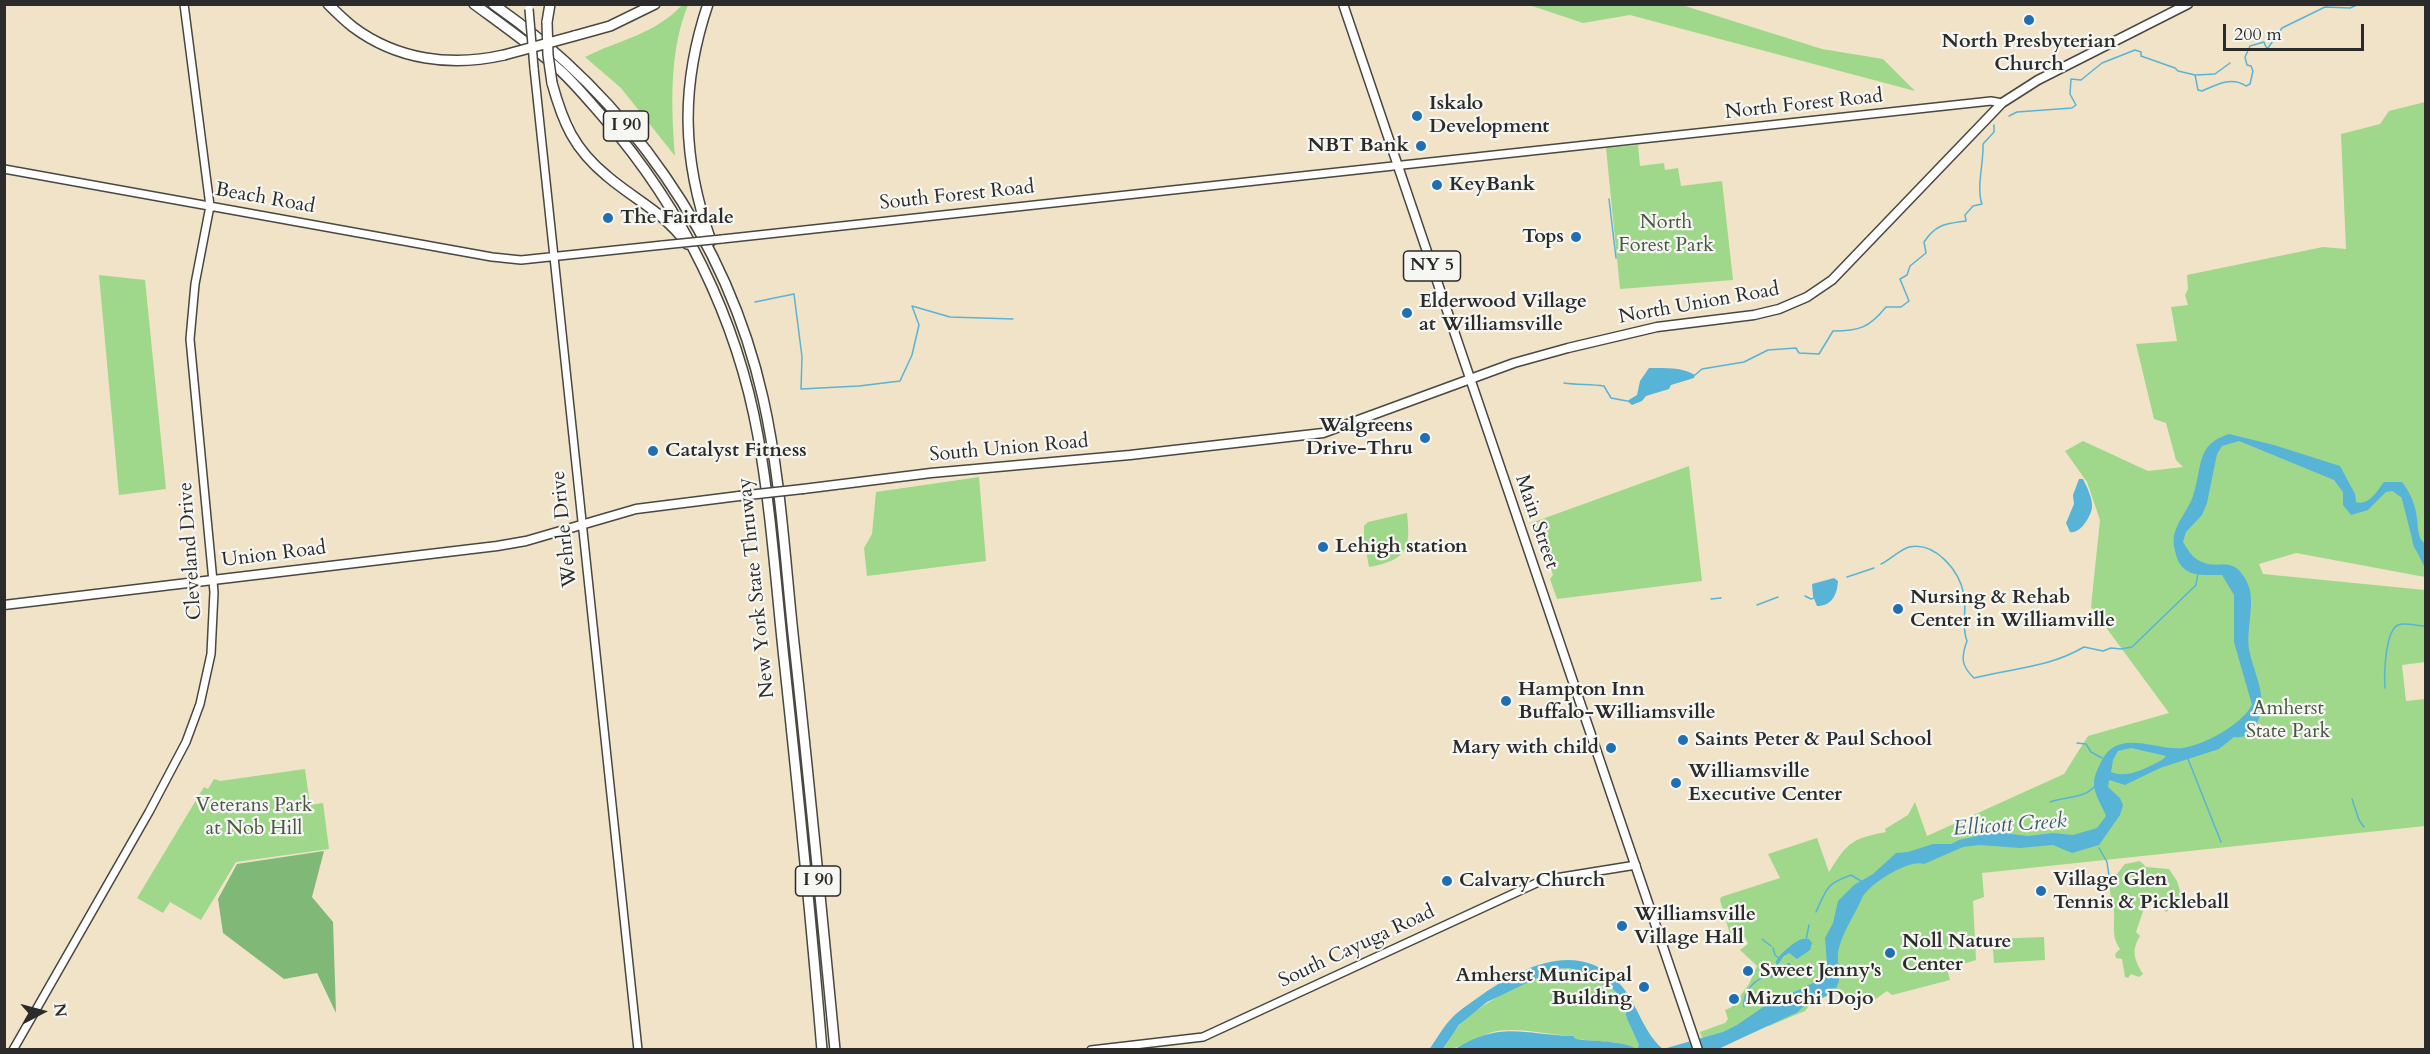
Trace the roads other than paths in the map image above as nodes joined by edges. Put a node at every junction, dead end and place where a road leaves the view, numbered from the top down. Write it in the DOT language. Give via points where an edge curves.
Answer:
graph roads {
  1 [pos="184,4"];
  2 [pos="328,4"];
  3 [pos="474,4"];
  4 [pos="493,4"];
  5 [pos="550,4"];
  6 [pos="655,4"];
  7 [pos="708,4"];
  8 [pos="1343,4"];
  9 [pos="2188,4"];
  10 [pos="528,7"];
  11 [pos="2002,103"];
  12 [pos="1398,166"];
  13 [pos="4,169"];
  14 [pos="210,206"];
  15 [pos="553,257"];
  16 [pos="520,260"];
  17 [pos="701,264"];
  18 [pos="723,277"];
  19 [pos="1470,378"];
  20 [pos="581,524"];
  21 [pos="546,535"];
  22 [pos="212,579"];
  23 [pos="4,605"];
  24 [pos="1636,865"];
  25 [pos="13,1050"];
  26 [pos="638,1050"];
  27 [pos="822,1050"];
  28 [pos="835,1050"];
  29 [pos="1091,1050"];
  30 [pos="1698,1050"];
  1 -- 14 [label="street, Cleveland Drive"];
  2 -- 6 [label="highway, bridge" via="377,42 432,60 461,62 504,55 610,26"];
  3 -- 17 [label="highway, New York State Thruway / I 90" via="562,72 609,123 674,213"];
  4 -- 18 [label="highway, New York State Thruway / I 90" via="559,56 603,99 672,184"];
  5 -- 17 [label="highway, bridge" via="548,55 552,83 569,133 607,176 665,218"];
  7 -- 18 [label="highway" via="691,70 688,147 695,192"];
  8 -- 12 [label="main road, Main Street / NY 5"];
  9 -- 11 [label="main road"];
  10 -- 15 [label="street, Wehrle Drive, bridge"];
  11 -- 12 [label="street, North Forest Road" via="1991,101"];
  11 -- 19 [label="main road, North Union Road" via="1832,280 1807,297 1754,315 1623,333"];
  12 -- 15 [label="street, South Forest Road, bridge"];
  12 -- 19 [label="main road, Main Street / NY 5"];
  13 -- 14 [label="street, Beach Road"];
  14 -- 16 [label="street, Beach Road"];
  14 -- 22 [label="street, Cleveland Drive" via="195,284 190,339"];
  15 -- 16 [label="street, South Forest Road"];
  15 -- 20 [label="street, Wehrle Drive"];
  17 -- 27 [label="highway, New York State Thruway / I 90" via="730,333 758,435"];
  18 -- 28 [label="highway, New York State Thruway / I 90" via="751,353 771,440"];
  19 -- 20 [label="main road, South Union Road, bridge" via="1314,434 931,473 641,508"];
  19 -- 24 [label="main road, Main Street / NY 5"];
  20 -- 21 [label="main road, South Union Road"];
  20 -- 26 [label="street, Wehrle Drive"];
  21 -- 22 [label="main road, Union Road" via="497,546"];
  22 -- 23 [label="main road, Union Road"];
  22 -- 25 [label="street, Cleveland Drive" via="211,654 200,704 186,742"];
  24 -- 29 [label="street, South Cayuga Road" via="1543,879 1203,1037"];
  24 -- 30 [label="main road, Main Street / NY 5"];
}
